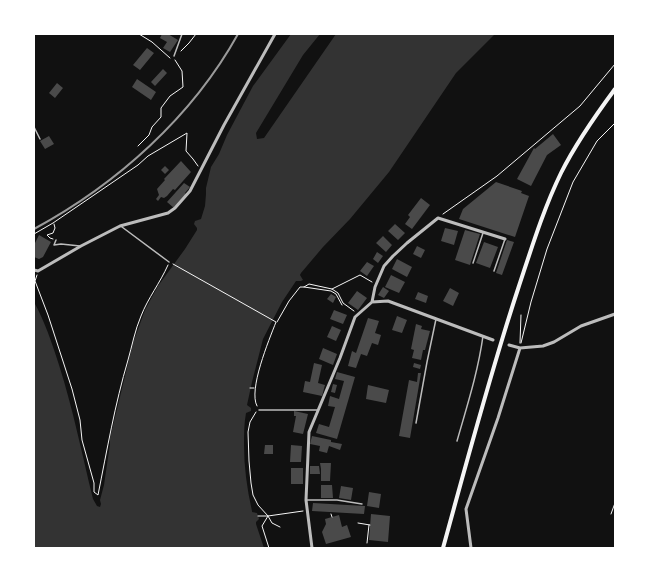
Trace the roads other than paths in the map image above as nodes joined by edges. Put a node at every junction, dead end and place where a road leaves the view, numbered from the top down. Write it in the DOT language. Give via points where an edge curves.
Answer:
graph roads {
  1 [pos="182,34"];
  2 [pos="275,34"];
  3 [pos="175,55"];
  4 [pos="615,89"];
  5 [pos="34,127"];
  6 [pos="40,139"];
  7 [pos="120,226"];
  8 [pos="483,233"];
  9 [pos="56,240"];
  10 [pos="505,240"];
  11 [pos="81,246"];
  12 [pos="169,262"];
  13 [pos="473,264"];
  14 [pos="36,270"];
  15 [pos="494,271"];
  16 [pos="372,302"];
  17 [pos="615,314"];
  18 [pos="436,319"];
  19 [pos="483,336"];
  20 [pos="493,340"];
  21 [pos="508,345"];
  22 [pos="520,348"];
  23 [pos="259,410"];
  24 [pos="318,410"];
  25 [pos="416,423"];
  26 [pos="457,441"];
  27 [pos="306,500"];
  28 [pos="362,504"];
  29 [pos="312,548"];
  30 [pos="444,548"];
  31 [pos="471,548"];
  1 -- 3 [label="lane"];
  2 -- 7 [label="street" via="190,190 168,213"];
  4 -- 30 [label="main road" via="587,127 561,173 540,222 500,344"];
  5 -- 6 [label="lane"];
  7 -- 11 [label="street"];
  7 -- 12 [label="lane"];
  8 -- 10 [label="street"];
  8 -- 13 [label="lane"];
  8 -- 16 [label="street" via="438,218 384,266"];
  9 -- 11 [label="lane" via="54,245"];
  10 -- 15 [label="lane"];
  11 -- 14 [label="street"];
  16 -- 18 [label="street" via="388,301"];
  16 -- 24 [label="street" via="355,317"];
  17 -- 22 [label="street" via="582,326 543,346"];
  18 -- 19 [label="street"];
  18 -- 25 [label="lane"];
  19 -- 20 [label="street"];
  19 -- 26 [label="lane"];
  21 -- 22 [label="street"];
  22 -- 31 [label="street" via="466,509"];
  23 -- 24 [label="lane"];
  24 -- 27 [label="street" via="309,432"];
  27 -- 28 [label="lane" via="337,500"];
  27 -- 29 [label="street"];
}
